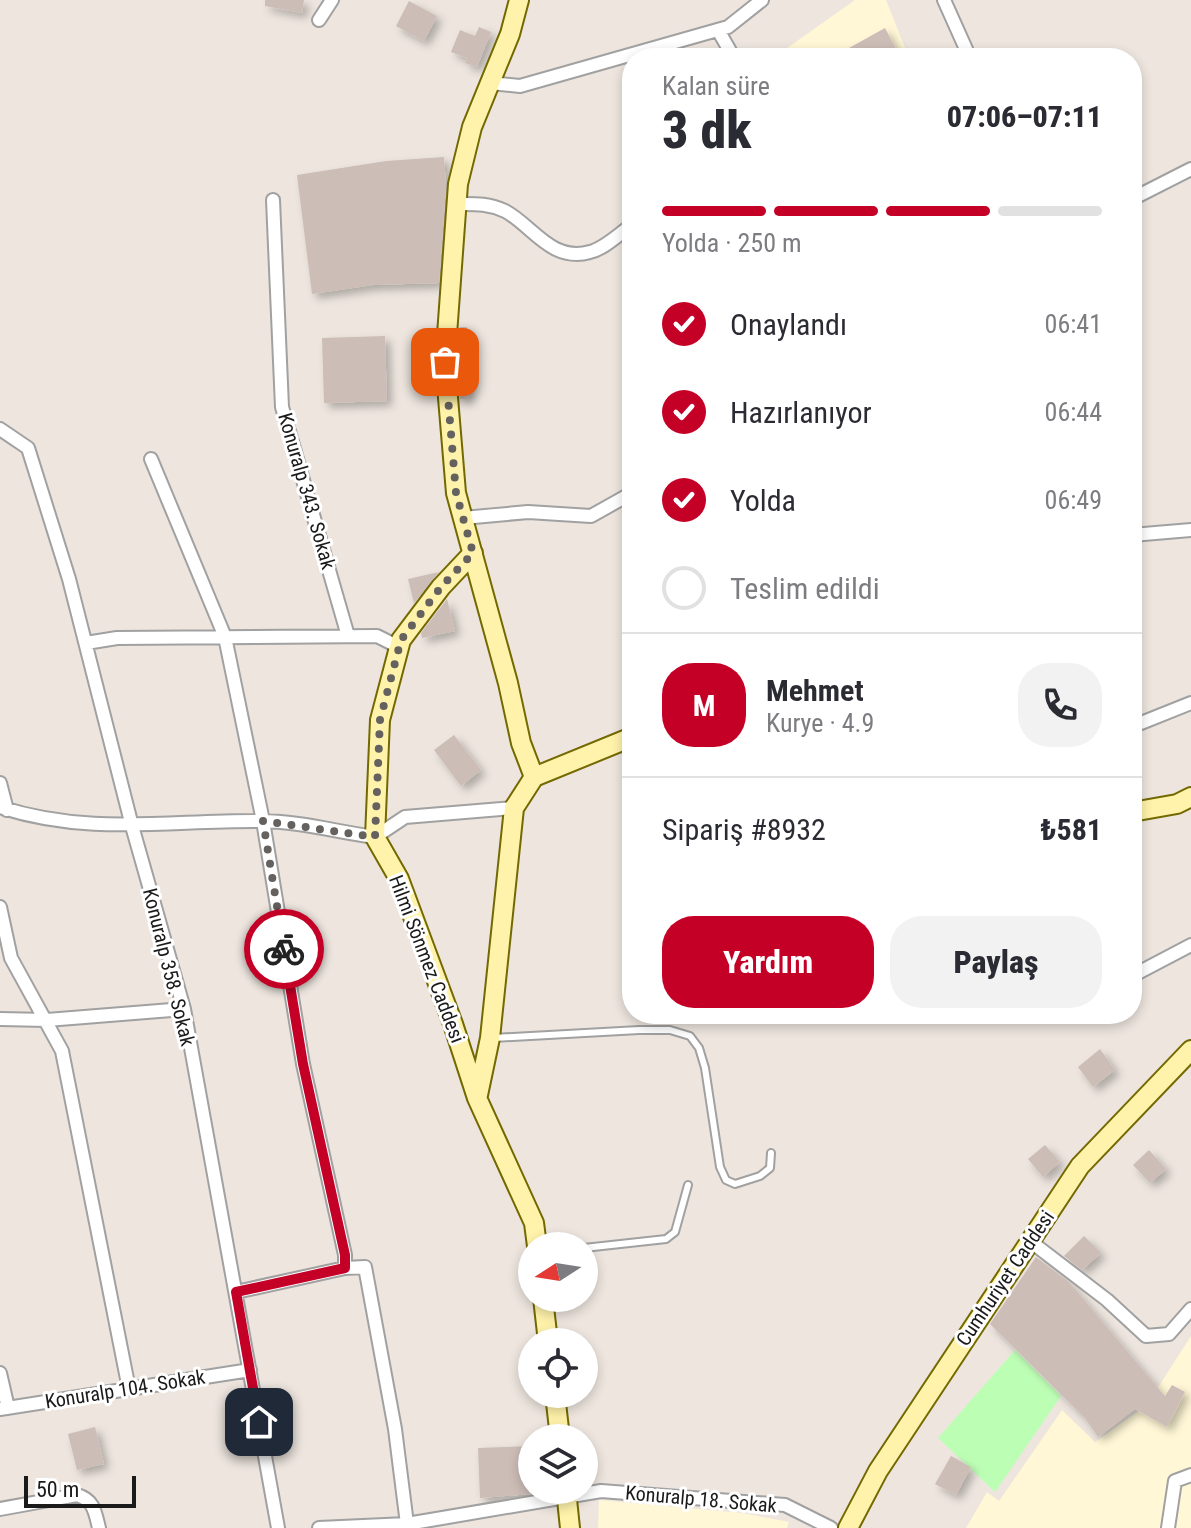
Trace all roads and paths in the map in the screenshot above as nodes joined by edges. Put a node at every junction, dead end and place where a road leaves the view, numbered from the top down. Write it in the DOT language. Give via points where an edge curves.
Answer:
graph roads {
  1 [pos="332,0"];
  2 [pos="519,0"];
  3 [pos="762,0"];
  4 [pos="944,0"];
  5 [pos="319,20"];
  6 [pos="718,30"];
  7 [pos="654,48"];
  8 [pos="728,48"];
  9 [pos="966,48"];
  10 [pos="622,57"];
  11 [pos="490,83"];
  12 [pos="1191,169"];
  13 [pos="1142,194"];
  14 [pos="273,200"];
  15 [pos="456,204"];
  16 [pos="622,232"];
  17 [pos="0,429"];
  18 [pos="151,459"];
  19 [pos="622,499"];
  20 [pos="463,518"];
  21 [pos="1191,530"];
  22 [pos="1142,534"];
  23 [pos="473,553"];
  24 [pos="348,636"];
  25 [pos="225,637"];
  26 [pos="86,643"];
  27 [pos="399,647"];
  28 [pos="1191,703"];
  29 [pos="1142,723"];
  30 [pos="622,741"];
  31 [pos="534,777"];
  32 [pos="0,783"];
  33 [pos="1191,797"];
  34 [pos="3,808"];
  35 [pos="514,808"];
  36 [pos="1142,810"];
  37 [pos="263,821"];
  38 [pos="132,826"];
  39 [pos="375,837"];
  40 [pos="0,907"];
  41 [pos="1191,945"];
  42 [pos="1142,971"];
  43 [pos="184,1009"];
  44 [pos="0,1019"];
  45 [pos="47,1020"];
  46 [pos="490,1038"];
  47 [pos="1191,1050"];
  48 [pos="477,1098"];
  49 [pos="771,1153"];
  50 [pos="688,1185"];
  51 [pos="535,1232"];
  52 [pos="1030,1241"];
  53 [pos="598,1246"];
  54 [pos="345,1268"];
  55 [pos="236,1292"];
  56 [pos="1191,1309"];
  57 [pos="250,1370"];
  58 [pos="0,1373"];
  59 [pos="129,1389"];
  60 [pos="4,1408"];
  61 [pos="1191,1475"];
  62 [pos="598,1491"];
  63 [pos="518,1504"];
  64 [pos="568,1504"];
  65 [pos="0,1509"];
  66 [pos="408,1526"];
  67 [pos="99,1528"];
  68 [pos="278,1528"];
  69 [pos="319,1528"];
  70 [pos="570,1528"];
  71 [pos="831,1528"];
  72 [pos="848,1528"];
  73 [pos="1168,1528"];
  1 -- 5 [label="street"];
  2 -- 11 [label="street"];
  3 -- 6 [label="street"];
  4 -- 9 [label="street"];
  6 -- 7 [label="street"];
  6 -- 8 [label="street"];
  10 -- 11 [label="street" via="520,86"];
  11 -- 15 [label="street" via="472,127"];
  12 -- 13 [label="street"];
  14 -- 24 [label="street, Konuralp 343. Sokak" via="282,407"];
  15 -- 16 [label="street" via="485,203 507,212 534,237 566,253 591,252"];
  15 -- 20 [label="street" via="445,362 456,493"];
  17 -- 26 [label="street, Konuralp 358. Sokak" via="28,448"];
  18 -- 25 [label="street"];
  19 -- 20 [label="street" via="591,516 528,512"];
  20 -- 23 [label="street"];
  21 -- 22 [label="street"];
  23 -- 27 [label="street" via="441,587"];
  23 -- 31 [label="street"];
  24 -- 25 [label="street"];
  24 -- 27 [label="street" via="377,636"];
  25 -- 26 [label="street"];
  25 -- 37 [label="street"];
  26 -- 38 [label="street, Konuralp 358. Sokak"];
  27 -- 39 [label="street" via="380,720"];
  28 -- 29 [label="street"];
  30 -- 31 [label="street"];
  31 -- 35 [label="street, Hilmi Sönmez Caddesi"];
  32 -- 34 [label="street"];
  33 -- 36 [label="street"];
  34 -- 38 [label="street" via="34,818"];
  35 -- 39 [label="street" via="405,817"];
  35 -- 46 [label="street, Hilmi Sönmez Caddesi"];
  37 -- 38 [label="street"];
  37 -- 39 [label="street"];
  37 -- 54 [label="street" via="303,1064"];
  38 -- 43 [label="street, Konuralp 358. Sokak"];
  39 -- 48 [label="street, Hilmi Sönmez Caddesi" via="399,879"];
  40 -- 45 [label="street" via="11,958"];
  41 -- 42 [label="street"];
  43 -- 45 [label="street"];
  43 -- 55 [label="street, Konuralp 358. Sokak"];
  44 -- 45 [label="street"];
  45 -- 59 [label="street" via="62,1051"];
  46 -- 48 [label="street, Hilmi Sönmez Caddesi"];
  46 -- 49 [label="lane" via="655,1030 690,1036 705,1068 726,1180 735,1184 760,1176 770,1168"];
  47 -- 52 [label="street, Cumhuriyet Caddesi" via="1080,1166"];
  48 -- 51 [label="street, Hilmi Sönmez Caddesi"];
  50 -- 53 [label="lane" via="675,1232 666,1239"];
  52 -- 56 [label="street" via="1146,1336 1169,1334"];
  52 -- 72 [label="street, Cumhuriyet Caddesi" via="878,1471"];
  54 -- 55 [label="street"];
  54 -- 66 [label="street" via="365,1267"];
  55 -- 57 [label="street, Konuralp 358. Sokak"];
  57 -- 59 [label="street, Konuralp 104. Sokak"];
  57 -- 68 [label="street, Konuralp 358. Sokak"];
  58 -- 60 [label="street"];
  59 -- 60 [label="street, Konuralp 104. Sokak"];
  61 -- 73 [label="street" via="1175,1481"];
  62 -- 71 [label="street, Konuralp 18. Sokak" via="785,1505"];
  63 -- 66 [label="street, Konuralp 18. Sokak"];
  64 -- 70 [label="street"];
  65 -- 67 [label="street" via="77,1495 88,1499"];
  66 -- 69 [label="street, Konuralp 18. Sokak"];
}
